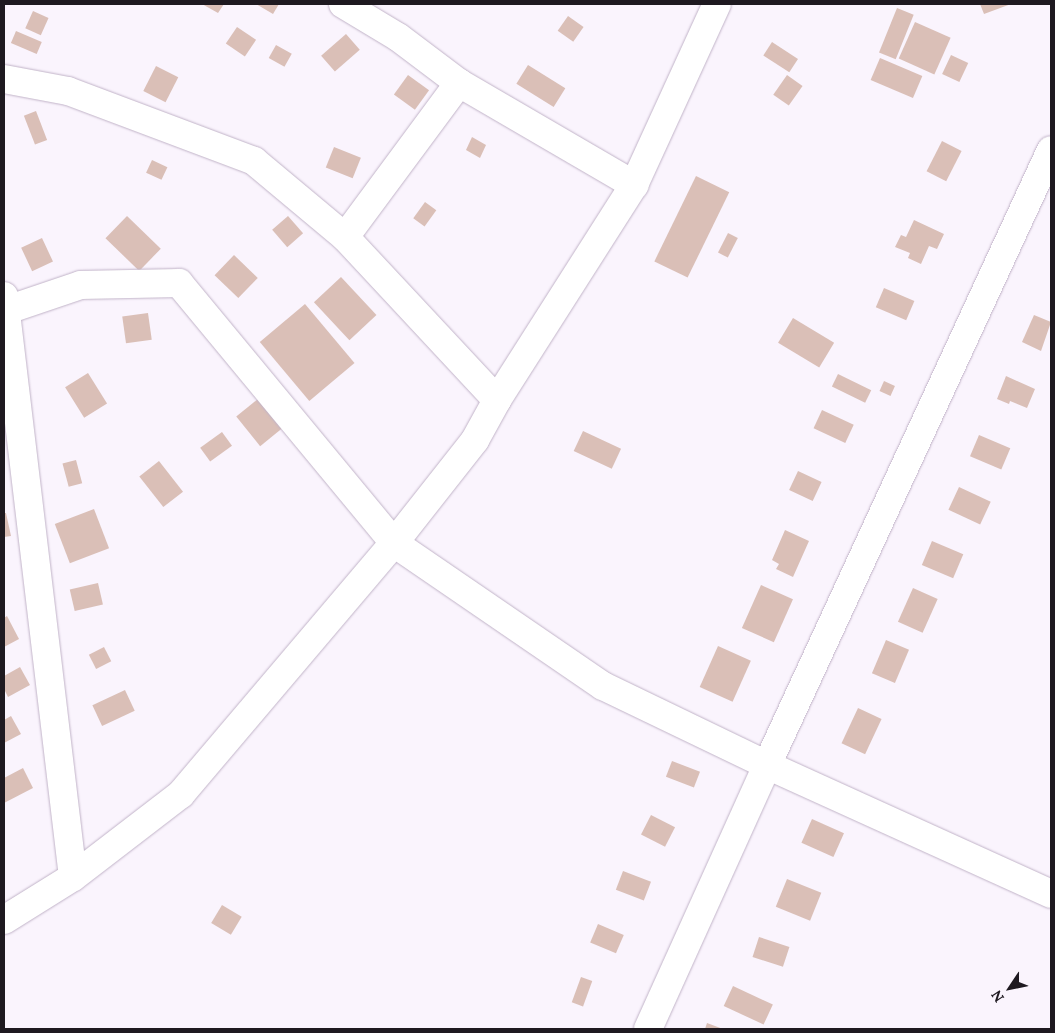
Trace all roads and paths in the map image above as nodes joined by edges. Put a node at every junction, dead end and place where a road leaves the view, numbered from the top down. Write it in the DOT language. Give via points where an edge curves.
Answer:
graph roads {
  1 [pos="343,4"];
  2 [pos="386,4"];
  3 [pos="717,4"];
  4 [pos="398,37"];
  5 [pos="4,80"];
  6 [pos="459,83"];
  7 [pos="1051,150"];
  8 [pos="634,185"];
  9 [pos="345,238"];
  10 [pos="4,306"];
  11 [pos="497,400"];
  12 [pos="394,542"];
  13 [pos="767,765"];
  14 [pos="73,877"];
  15 [pos="1051,894"];
  16 [pos="4,920"];
  17 [pos="648,1029"];
  1 -- 4 [label="street"];
  2 -- 4 [label="street"];
  3 -- 8 [label="street"];
  4 -- 6 [label="street"];
  5 -- 9 [label="street" via="68,91 254,161"];
  6 -- 8 [label="street"];
  6 -- 9 [label="street"];
  7 -- 13 [label="street"];
  8 -- 11 [label="street"];
  9 -- 11 [label="street"];
  10 -- 12 [label="street" via="81,285 179,283"];
  10 -- 14 [label="street"];
  11 -- 12 [label="street" via="475,440"];
  12 -- 13 [label="street" via="603,686"];
  12 -- 14 [label="street" via="181,794"];
  13 -- 15 [label="street"];
  13 -- 17 [label="street"];
  14 -- 16 [label="street"];
}
